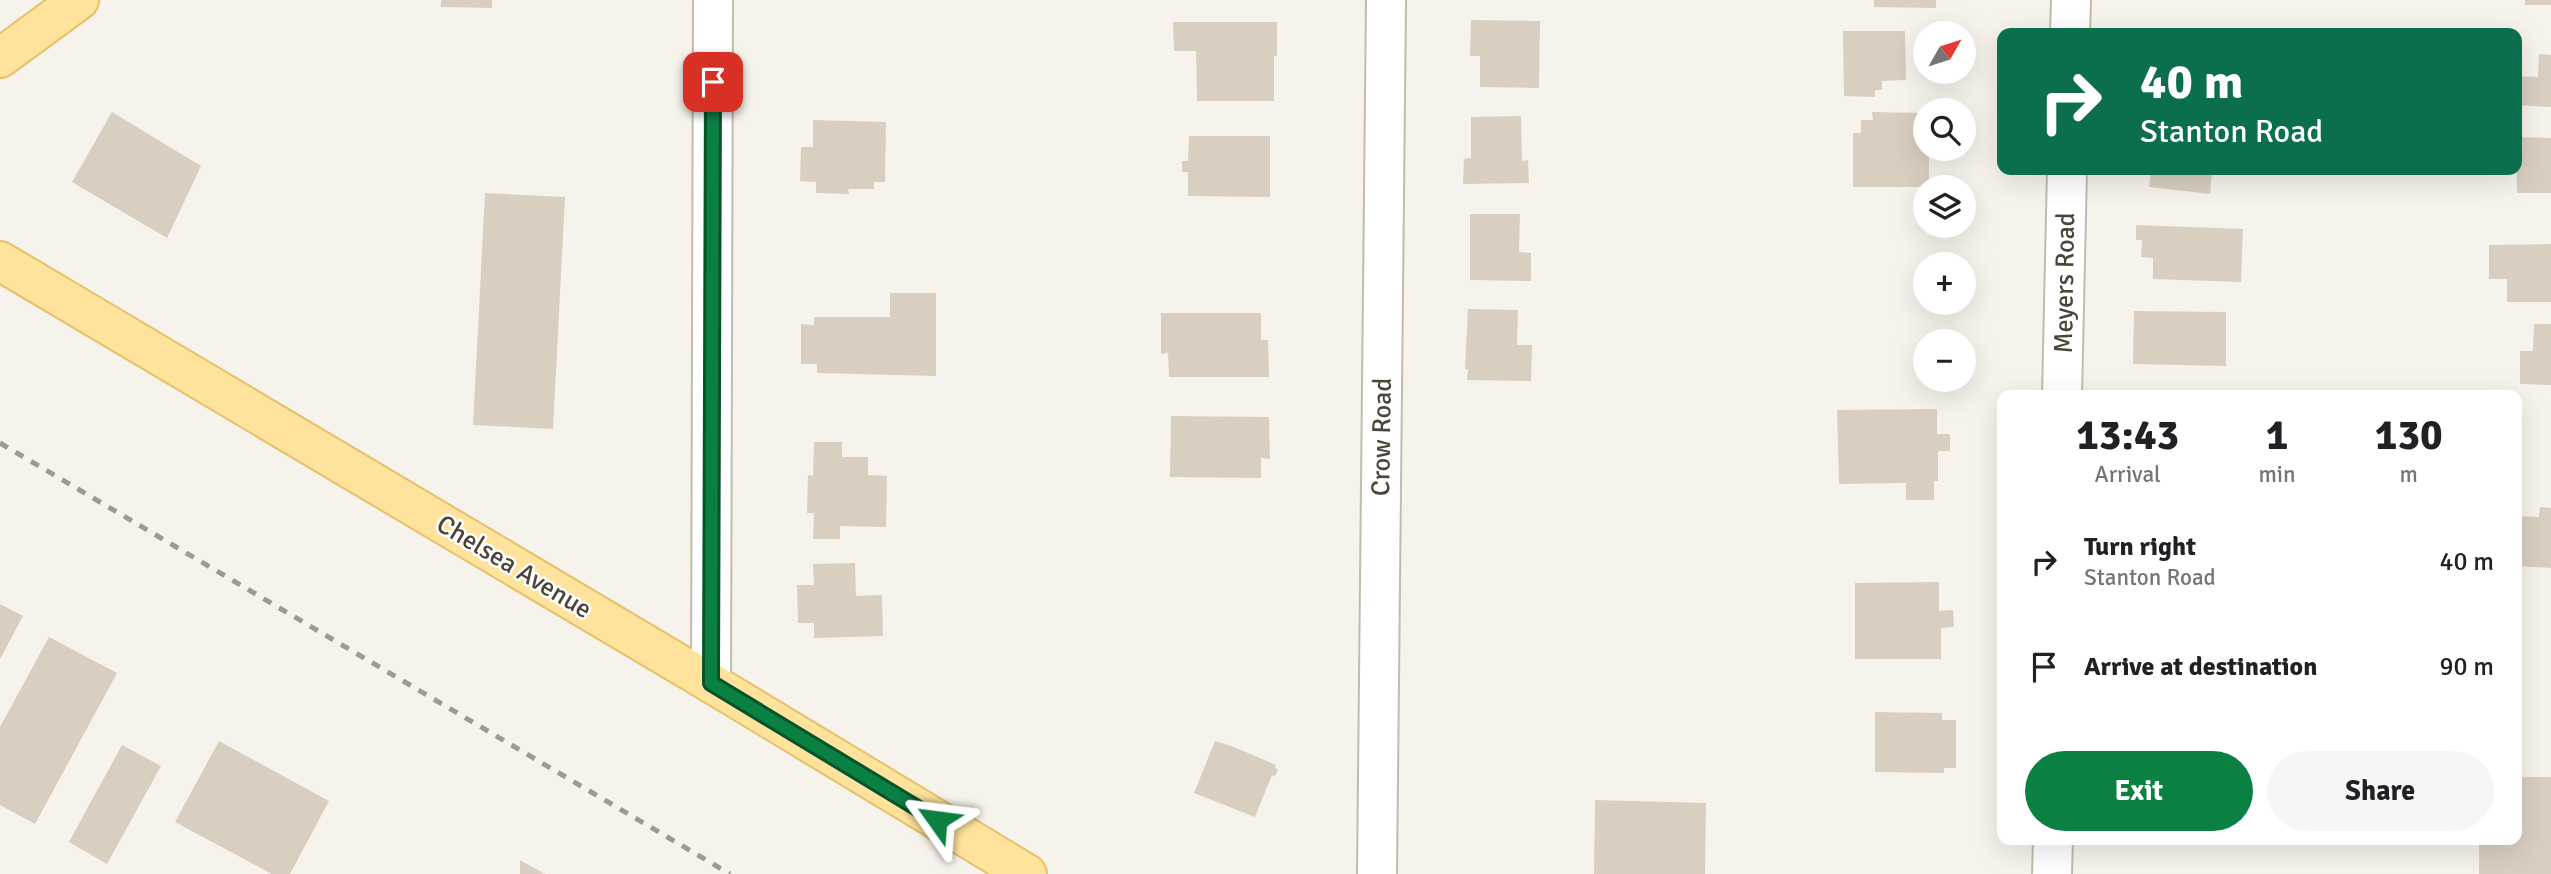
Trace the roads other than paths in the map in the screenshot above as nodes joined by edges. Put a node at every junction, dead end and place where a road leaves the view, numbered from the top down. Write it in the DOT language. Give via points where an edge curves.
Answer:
graph roads {
  1 [pos="79,0"];
  2 [pos="713,0"];
  3 [pos="1386,0"];
  4 [pos="2071,0"];
  5 [pos="2070,28"];
  6 [pos="0,58"];
  7 [pos="2067,175"];
  8 [pos="0,261"];
  9 [pos="2062,390"];
  10 [pos="711,683"];
  11 [pos="2053,845"];
  12 [pos="1027,874"];
  13 [pos="1377,874"];
  14 [pos="2052,874"];
  1 -- 6 [label="main road"];
  2 -- 10 [label="street"];
  3 -- 13 [label="street, Crow Road"];
  4 -- 5 [label="street"];
  7 -- 9 [label="street, Meyers Road"];
  8 -- 10 [label="main road, Chelsea Avenue"];
  10 -- 12 [label="main road, Chelsea Avenue"];
  11 -- 14 [label="street"];
}
